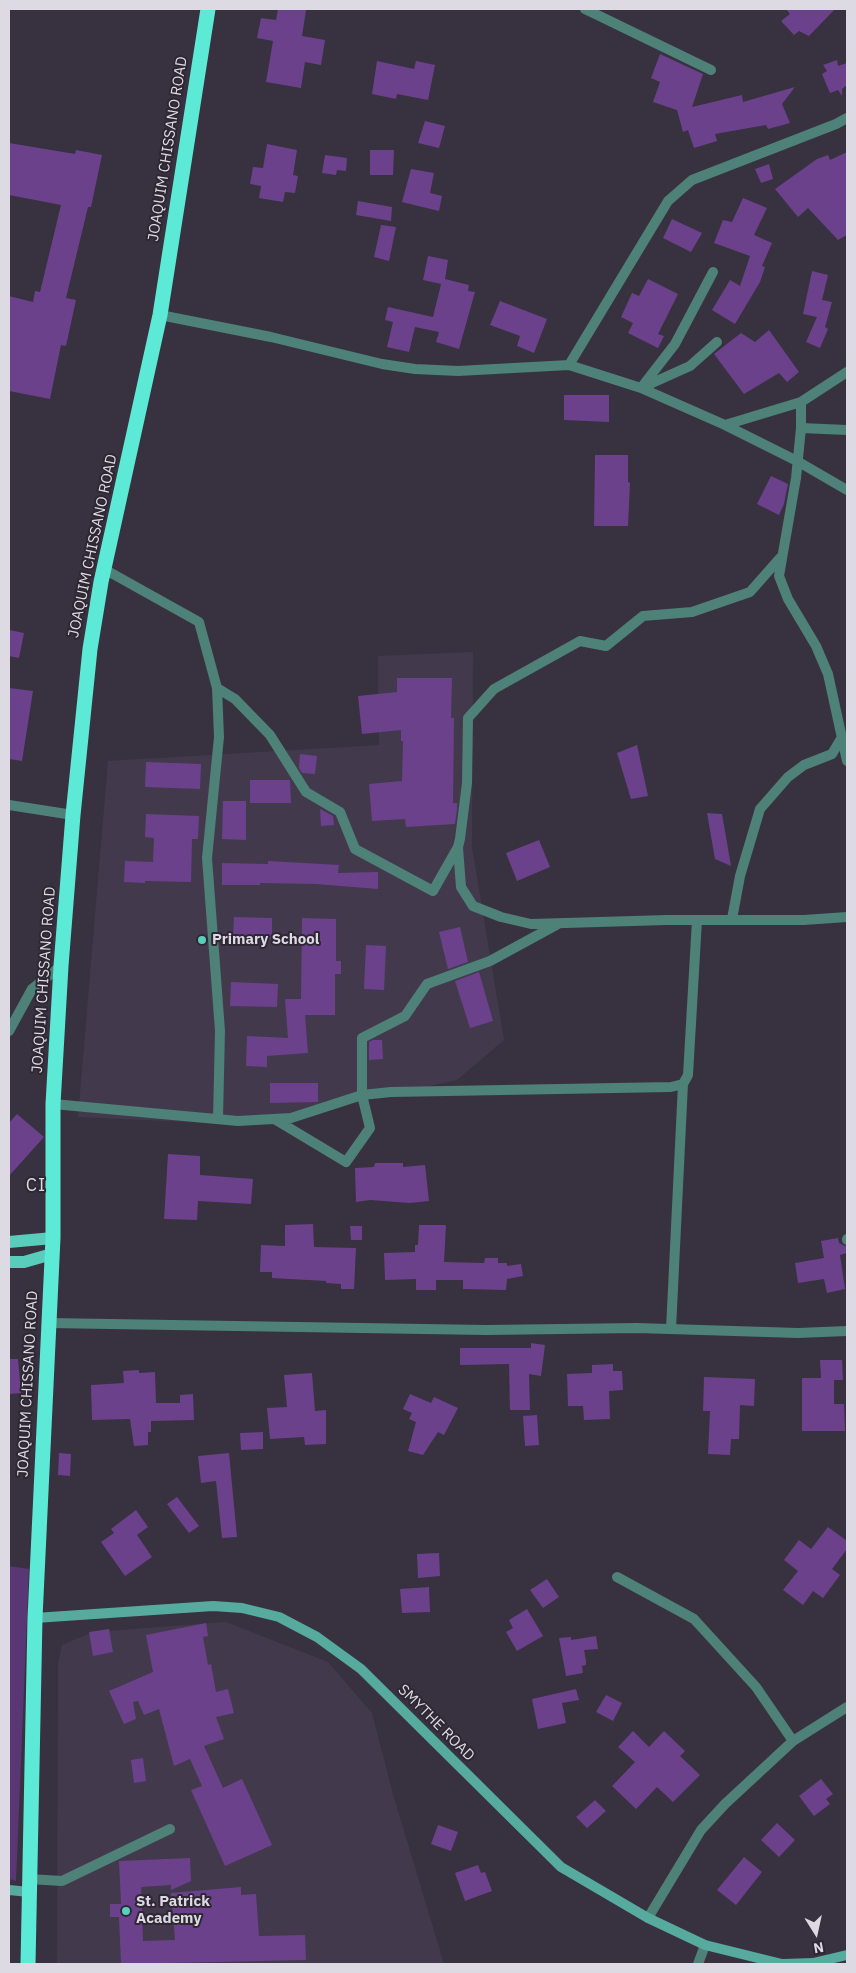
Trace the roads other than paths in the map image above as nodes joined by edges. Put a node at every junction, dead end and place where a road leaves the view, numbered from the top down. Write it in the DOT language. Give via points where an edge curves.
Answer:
graph roads {
  1 [pos="208,9"];
  2 [pos="585,9"];
  3 [pos="711,70"];
  4 [pos="847,118"];
  5 [pos="713,272"];
  6 [pos="160,316"];
  7 [pos="717,342"];
  8 [pos="568,365"];
  9 [pos="847,372"];
  10 [pos="641,388"];
  11 [pos="800,402"];
  12 [pos="724,425"];
  13 [pos="801,428"];
  14 [pos="847,430"];
  15 [pos="797,461"];
  16 [pos="847,490"];
  17 [pos="780,558"];
  18 [pos="104,568"];
  19 [pos="218,688"];
  20 [pos="842,737"];
  21 [pos="847,761"];
  22 [pos="9,805"];
  23 [pos="73,815"];
  24 [pos="458,847"];
  25 [pos="847,917"];
  26 [pos="732,919"];
  27 [pos="697,920"];
  28 [pos="558,924"];
  29 [pos="61,966"];
  30 [pos="9,1031"];
  31 [pos="683,1084"];
  32 [pos="362,1095"];
  33 [pos="53,1104"];
  34 [pos="218,1120"];
  35 [pos="276,1120"];
  36 [pos="53,1238"];
  37 [pos="9,1242"];
  38 [pos="52,1254"];
  39 [pos="9,1262"];
  40 [pos="48,1323"];
  41 [pos="671,1329"];
  42 [pos="847,1332"];
  43 [pos="617,1577"];
  44 [pos="36,1618"];
  45 [pos="847,1707"];
  46 [pos="793,1741"];
  47 [pos="170,1829"];
  48 [pos="29,1886"];
  49 [pos="9,1890"];
  50 [pos="648,1918"];
  51 [pos="705,1945"];
  52 [pos="847,1956"];
  53 [pos="28,1964"];
  54 [pos="698,1964"];
  55 [pos="782,1964"];
  1 -- 6 [label="highway, JOAQUIM CHISSANO ROAD"];
  2 -- 3 [label="street"];
  4 -- 8 [label="street" via="692,180 679,191 664,208"];
  5 -- 10 [label="street" via="675,344"];
  6 -- 8 [label="street" via="415,369 458,371"];
  6 -- 18 [label="highway, JOAQUIM CHISSANO ROAD"];
  7 -- 10 [label="street" via="690,366"];
  8 -- 10 [label="street"];
  9 -- 11 [label="street"];
  10 -- 12 [label="street"];
  11 -- 12 [label="street"];
  11 -- 13 [label="street"];
  12 -- 15 [label="street"];
  13 -- 14 [label="street"];
  13 -- 15 [label="street"];
  15 -- 16 [label="street"];
  15 -- 17 [label="street"];
  17 -- 20 [label="street" via="779,576 788,599 816,646 828,674"];
  17 -- 24 [label="street" via="750,592 692,612 642,616 606,646 580,641 494,689 468,718 467,783"];
  18 -- 19 [label="street" via="199,622"];
  18 -- 23 [label="highway, JOAQUIM CHISSANO ROAD" via="90,648"];
  19 -- 24 [label="street" via="235,699 270,735 306,792 340,812 355,848 433,891"];
  19 -- 34 [label="street" via="219,737 207,858 220,1030"];
  20 -- 21 [label="street"];
  20 -- 26 [label="street" via="832,754 804,765 760,809 740,876"];
  22 -- 23 [label="street"];
  23 -- 29 [label="highway, JOAQUIM CHISSANO ROAD"];
  24 -- 28 [label="street" via="461,887 474,906 531,924"];
  25 -- 26 [label="street"];
  26 -- 27 [label="street"];
  27 -- 28 [label="street"];
  27 -- 31 [label="street" via="688,1076"];
  28 -- 32 [label="street" via="490,961 427,984 405,1016 362,1038"];
  29 -- 30 [label="street" via="32,989"];
  29 -- 33 [label="highway, JOAQUIM CHISSANO ROAD"];
  31 -- 32 [label="street" via="671,1087"];
  31 -- 41 [label="street"];
  32 -- 35 [label="street"];
  32 -- 35 [label="street" via="370,1128 346,1162"];
  33 -- 34 [label="street"];
  33 -- 36 [label="highway, JOAQUIM CHISSANO ROAD"];
  34 -- 35 [label="street"];
  36 -- 37 [label="main road"];
  36 -- 38 [label="highway, JOAQUIM CHISSANO ROAD"];
  38 -- 39 [label="main road" via="24,1262"];
  38 -- 40 [label="highway, JOAQUIM CHISSANO ROAD"];
  40 -- 41 [label="street" via="486,1330"];
  40 -- 44 [label="highway, JOAQUIM CHISSANO ROAD"];
  41 -- 42 [label="street"];
  43 -- 46 [label="street" via="694,1619 756,1687"];
  44 -- 48 [label="highway, JOAQUIM CHISSANO ROAD"];
  44 -- 50 [label="street, SMYTHE ROAD" via="213,1606 242,1608 278,1617 316,1637 360,1670 561,1867"];
  45 -- 46 [label="street"];
  46 -- 50 [label="street" via="701,1830"];
  47 -- 48 [label="street" via="62,1882"];
  48 -- 49 [label="street"];
  48 -- 53 [label="highway, JOAQUIM CHISSANO ROAD"];
  50 -- 51 [label="street, SMYTHE ROAD"];
  51 -- 54 [label="street"];
  51 -- 55 [label="street, SMYTHE ROAD"];
  52 -- 55 [label="street, SMYTHE ROAD" via="813,1963"];
}
